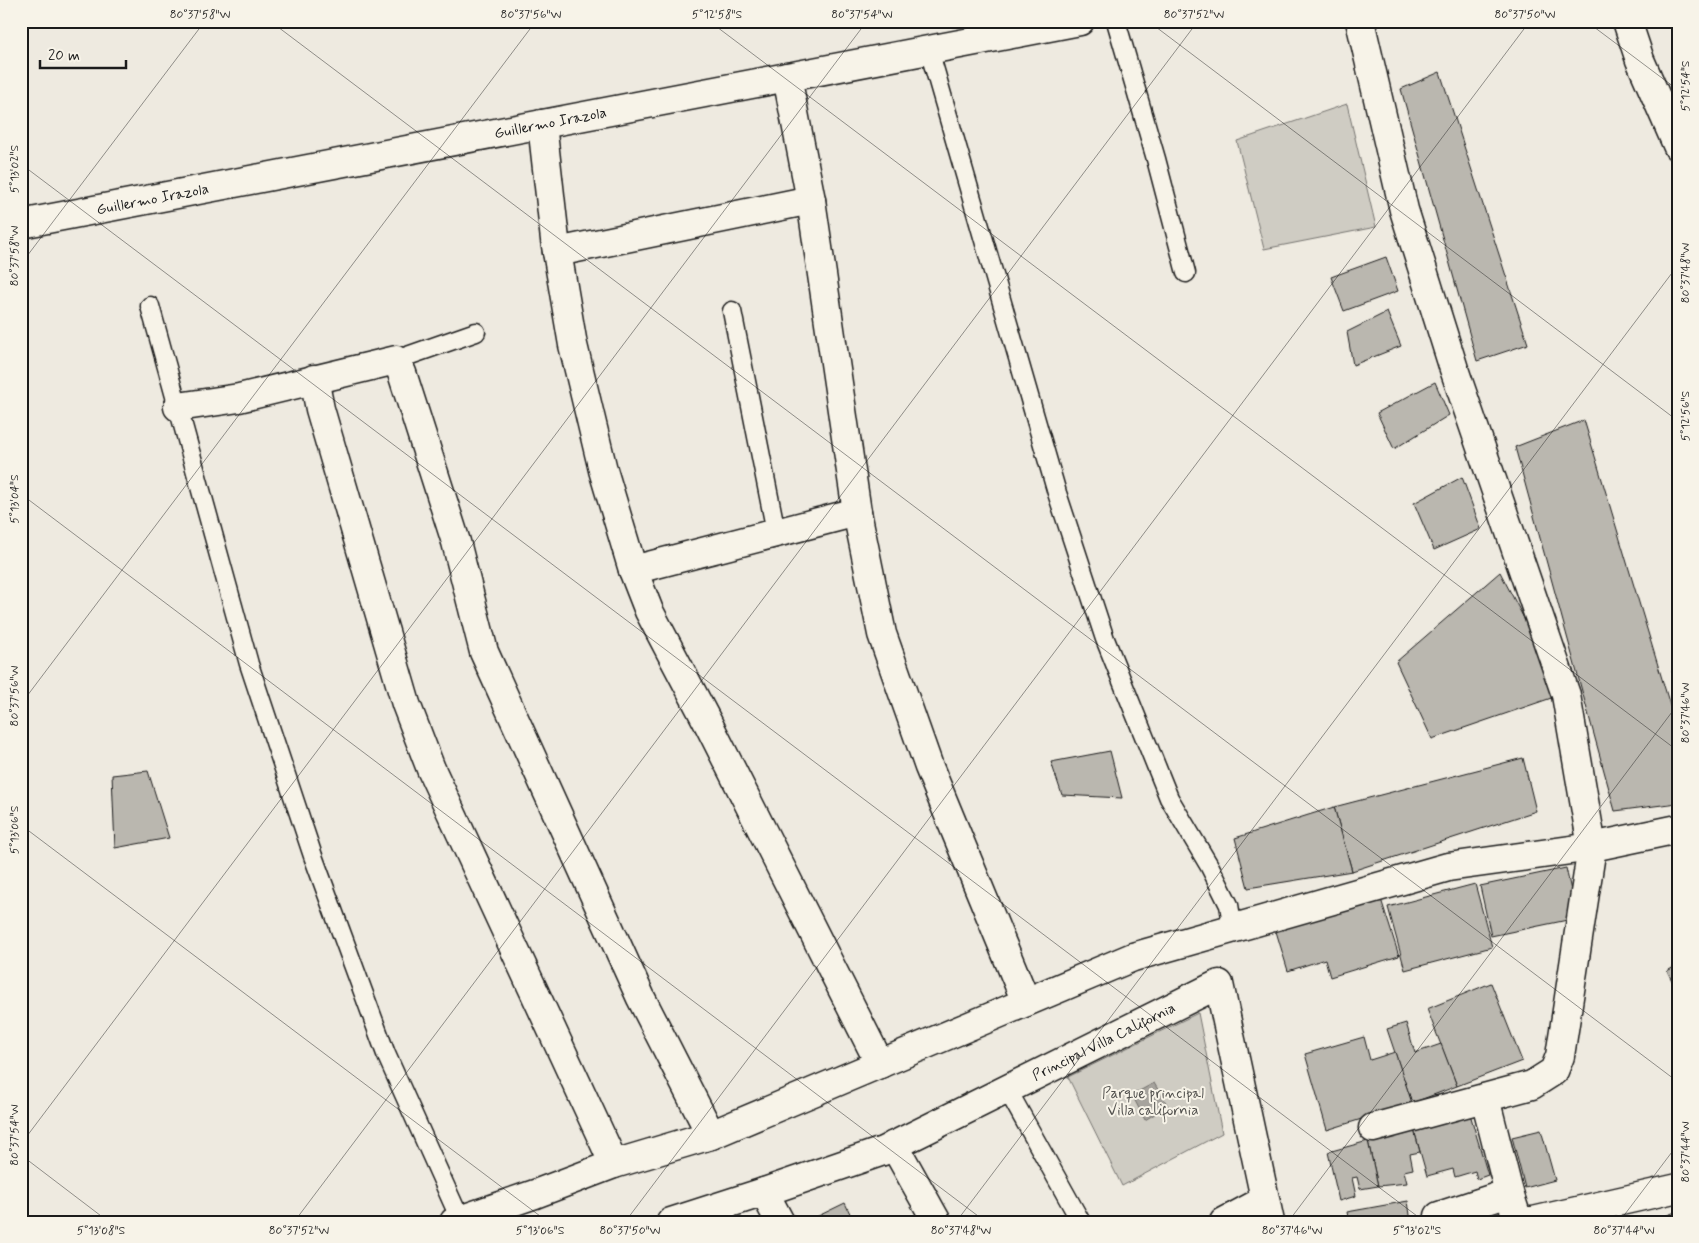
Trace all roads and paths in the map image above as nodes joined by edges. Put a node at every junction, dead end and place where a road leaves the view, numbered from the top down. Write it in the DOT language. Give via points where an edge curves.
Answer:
graph roads {
  1 [pos="1080,21"];
  2 [pos="1116,21"];
  3 [pos="1360,21"];
  4 [pos="1627,21"];
  5 [pos="929,50"];
  6 [pos="787,77"];
  7 [pos="542,124"];
  8 [pos="1678,148"];
  9 [pos="812,200"];
  10 [pos="21,224"];
  11 [pos="557,252"];
  12 [pos="1186,273"];
  13 [pos="150,306"];
  14 [pos="732,311"];
  15 [pos="476,332"];
  16 [pos="396,360"];
  17 [pos="314,379"];
  18 [pos="178,407"];
  19 [pos="857,512"];
  20 [pos="776,532"];
  21 [pos="632,570"];
  22 [pos="1678,829"];
  23 [pos="1592,847"];
  24 [pos="1233,929"];
  25 [pos="1026,1002"];
  26 [pos="880,1064"];
  27 [pos="1007,1089"];
  28 [pos="1485,1098"];
  29 [pos="1373,1128"];
  30 [pos="711,1135"];
  31 [pos="894,1145"];
  32 [pos="614,1164"];
  33 [pos="1678,1188"];
  34 [pos="764,1192"];
  35 [pos="1509,1194"];
  36 [pos="1267,1211"];
  37 [pos="1439,1216"];
  38 [pos="457,1220"];
  39 [pos="1518,1221"];
  40 [pos="671,1222"];
  41 [pos="780,1222"];
  42 [pos="937,1222"];
  43 [pos="1081,1222"];
  44 [pos="1224,1222"];
  1 -- 5 [label="street, Guillermo Irazola"];
  2 -- 12 [label="lane"];
  3 -- 23 [label="street" via="1404,210 1454,369 1566,696"];
  4 -- 8 [label="street"];
  5 -- 6 [label="street, Guillermo Irazola"];
  5 -- 24 [label="lane" via="1058,493 1105,639 1169,798 1229,905"];
  6 -- 7 [label="street, Guillermo Irazola"];
  6 -- 9 [label="street"];
  7 -- 10 [label="street, Guillermo Irazola"];
  7 -- 11 [label="street"];
  9 -- 11 [label="street"];
  9 -- 19 [label="street"];
  11 -- 21 [label="street" via="576,355 603,470"];
  13 -- 18 [label="lane"];
  14 -- 20 [label="lane"];
  15 -- 16 [label="lane"];
  16 -- 17 [label="street"];
  16 -- 30 [label="street" via="456,542 484,652 640,998"];
  17 -- 18 [label="street" via="239,398"];
  17 -- 32 [label="street" via="327,435 406,704 431,769"];
  18 -- 38 [label="lane" via="249,664 313,856 386,1054"];
  19 -- 20 [label="street"];
  19 -- 25 [label="street" via="885,643 929,767"];
  20 -- 21 [label="street"];
  21 -- 26 [label="street" via="649,611"];
  22 -- 23 [label="street"];
  23 -- 24 [label="street" via="1448,867"];
  23 -- 28 [label="street" via="1560,1056 1554,1071 1532,1085"];
  24 -- 25 [label="street" via="1133,957"];
  25 -- 26 [label="street"];
  26 -- 30 [label="street"];
  27 -- 31 [label="street, Principal Villa California"];
  27 -- 36 [label="street, Principal Villa California" via="1219,984"];
  27 -- 43 [label="lane"];
  28 -- 29 [label="street"];
  28 -- 35 [label="street"];
  30 -- 32 [label="street"];
  31 -- 34 [label="street, Principal Villa California"];
  31 -- 42 [label="street"];
  32 -- 38 [label="street"];
  33 -- 39 [label="street" via="1533,1221"];
  34 -- 40 [label="street, Principal Villa California"];
  34 -- 41 [label="street"];
  35 -- 37 [label="street"];
  35 -- 39 [label="street"];
  36 -- 44 [label="street"];
}
